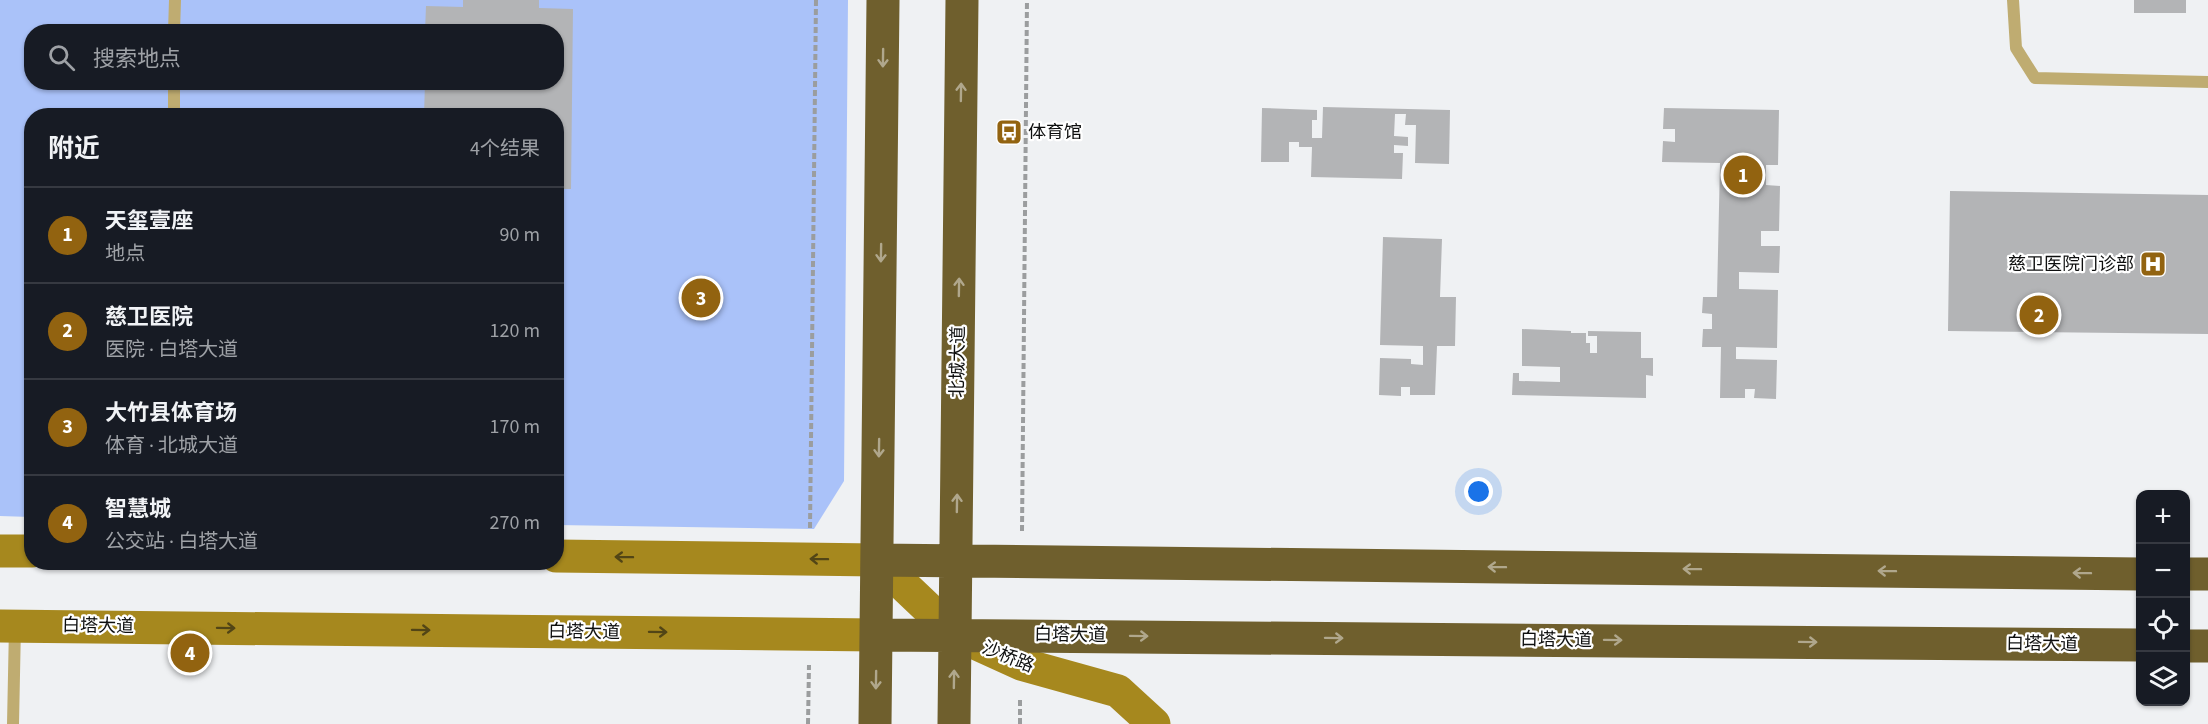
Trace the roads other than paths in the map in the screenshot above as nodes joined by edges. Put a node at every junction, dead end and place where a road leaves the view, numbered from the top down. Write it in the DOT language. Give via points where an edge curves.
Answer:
graph roads {
  1 [pos="175,0"];
  2 [pos="884,0"];
  3 [pos="962,0"];
  4 [pos="2013,0"];
  5 [pos="174,24"];
  6 [pos="2208,82"];
  7 [pos="174,90"];
  8 [pos="174,108"];
  9 [pos="0,551"];
  10 [pos="24,551"];
  11 [pos="564,556"];
  12 [pos="877,560"];
  13 [pos="956,561"];
  14 [pos="2136,574"];
  15 [pos="2190,574"];
  16 [pos="2208,574"];
  17 [pos="7,626"];
  18 [pos="955,634"];
  19 [pos="876,635"];
  20 [pos="2136,645"];
  21 [pos="2190,646"];
  22 [pos="2208,646"];
  23 [pos="13,724"];
  24 [pos="875,724"];
  25 [pos="954,724"];
  26 [pos="1154,724"];
  1 -- 5 [label="lane"];
  2 -- 12 [label="highway, one-way"];
  13 -- 3 [label="highway, 北城大道, one-way"];
  4 -- 6 [label="lane" via="2016,48 2035,78"];
  7 -- 8 [label="lane"];
  9 -- 10 [label="main road"];
  12 -- 11 [label="main road, one-way"];
  12 -- 13 [label="highway"];
  12 -- 18 [label="main road, 沙桥路"];
  12 -- 19 [label="highway"];
  14 -- 13 [label="highway, one-way"];
  13 -- 18 [label="highway, 北城大道"];
  15 -- 16 [label="highway"];
  17 -- 19 [label="main road, 白塔大道, one-way"];
  17 -- 23 [label="lane"];
  18 -- 19 [label="highway, 白塔大道"];
  18 -- 20 [label="highway, 白塔大道, one-way"];
  25 -- 18 [label="highway, 北城大道, one-way"];
  18 -- 26 [label="main road, 沙桥路" via="1021,664 1118,691"];
  19 -- 24 [label="highway, one-way"];
  21 -- 22 [label="highway"];
}
